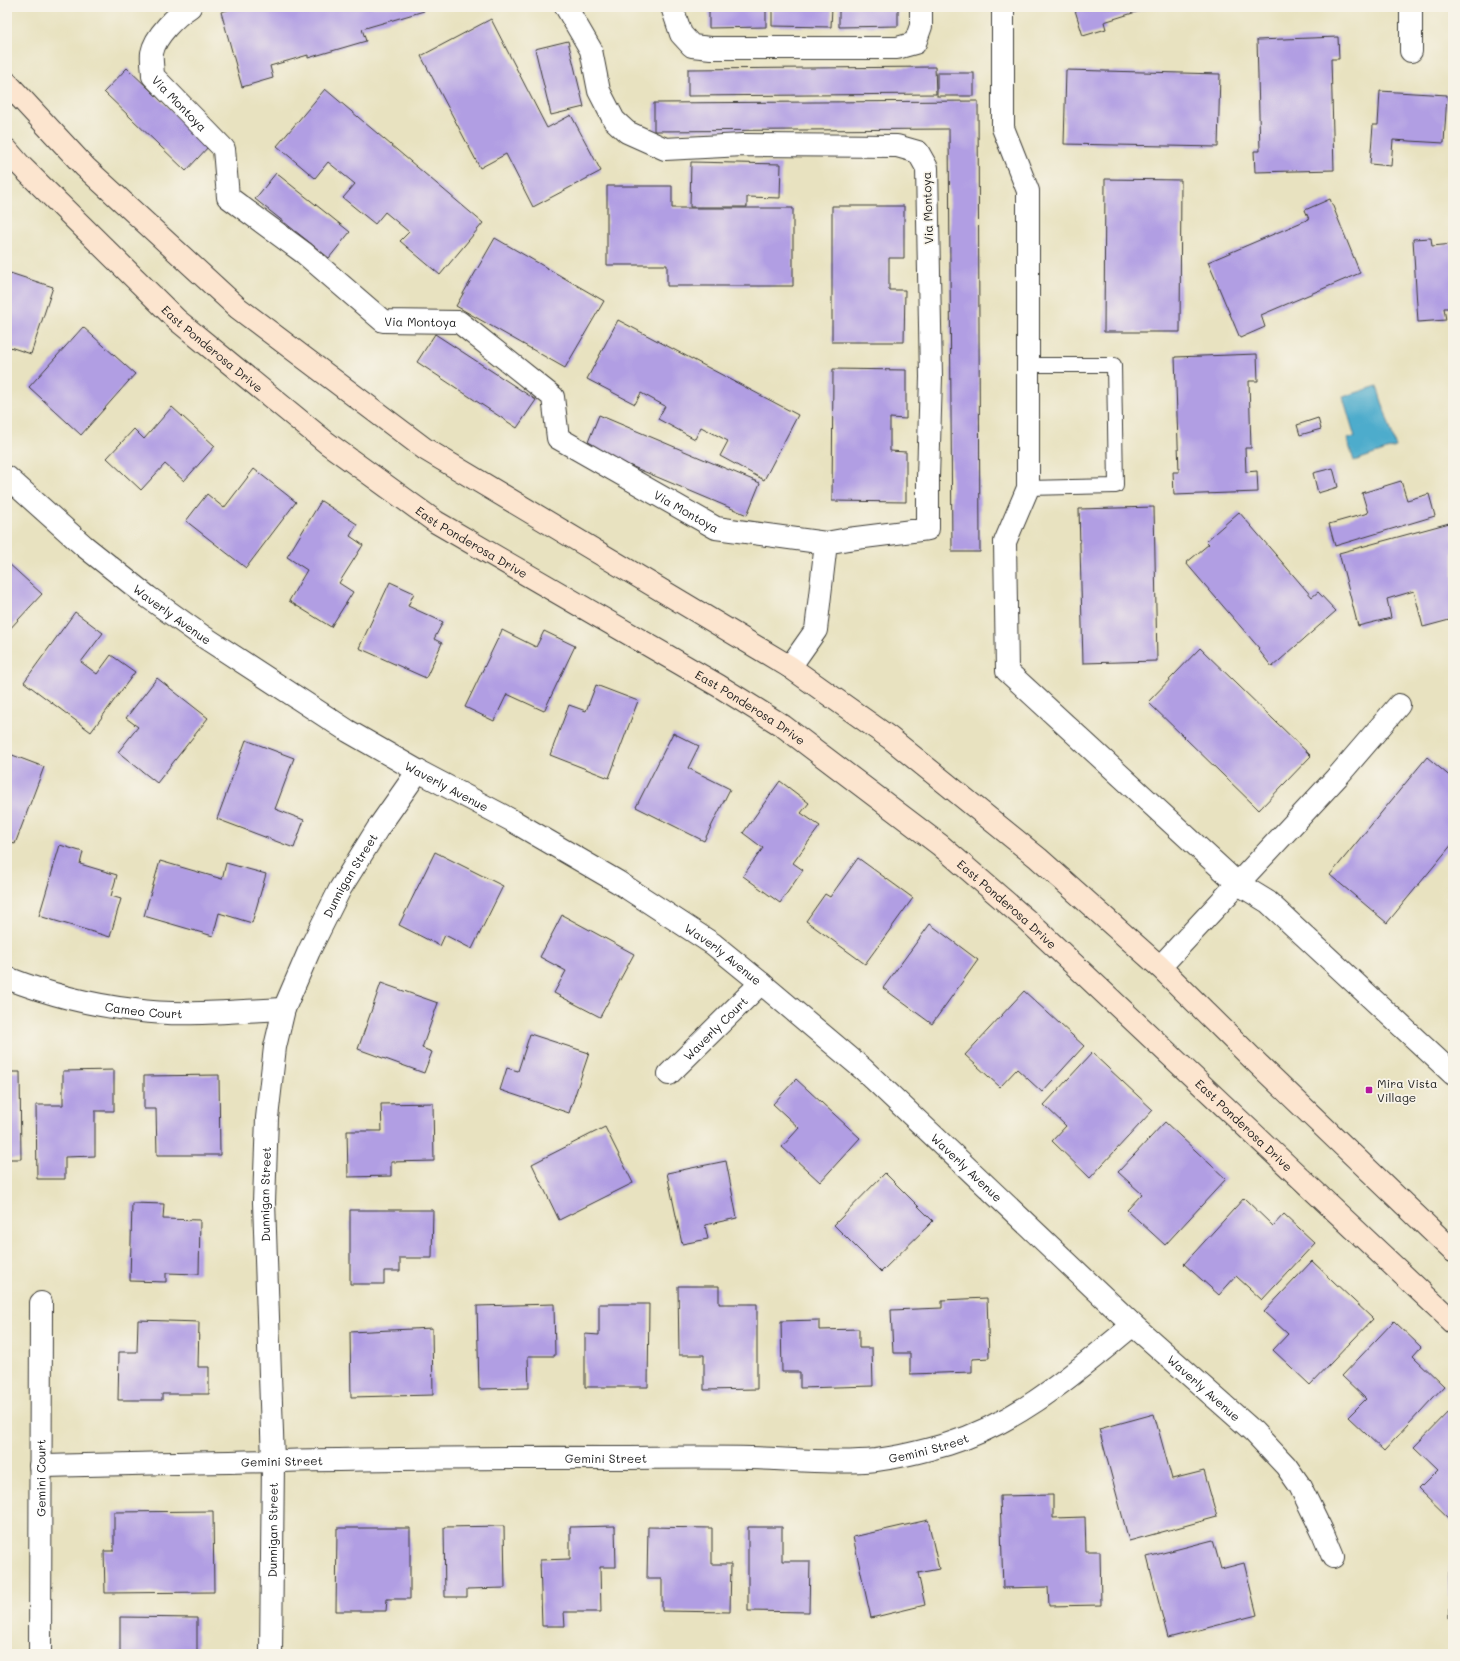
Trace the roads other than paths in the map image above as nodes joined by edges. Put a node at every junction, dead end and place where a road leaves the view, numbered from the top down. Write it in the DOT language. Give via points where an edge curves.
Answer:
graph roads {
  1 [pos="190,7"];
  2 [pos="566,7"];
  3 [pos="672,7"];
  4 [pos="921,7"];
  5 [pos="1003,7"];
  6 [pos="1411,7"];
  7 [pos="1411,51"];
  8 [pos="7,83"];
  9 [pos="7,150"];
  10 [pos="1028,365"];
  11 [pos="7,477"];
  12 [pos="1028,488"];
  13 [pos="826,543"];
  14 [pos="790,667"];
  15 [pos="1399,705"];
  16 [pos="418,771"];
  17 [pos="1237,883"];
  18 [pos="1160,967"];
  19 [pos="7,978"];
  20 [pos="761,983"];
  21 [pos="284,1009"];
  22 [pos="669,1074"];
  23 [pos="1453,1074"];
  24 [pos="1453,1251"];
  25 [pos="41,1303"];
  26 [pos="1453,1322"];
  27 [pos="1133,1325"];
  28 [pos="273,1461"];
  29 [pos="40,1466"];
  30 [pos="1333,1557"];
  31 [pos="40,1654"];
  32 [pos="271,1654"];
  1 -- 13 [label="street, Via Montoya" via="160,36 152,53 153,76 224,149 228,197 304,253 384,321 458,322 553,397 558,438 716,528"];
  2 -- 13 [label="street, Via Montoya" via="591,50 599,91 614,120 626,132 665,149 743,145 897,146 918,152 927,168 930,377 928,529"];
  3 -- 4 [label="street" via="681,34 692,46 711,48 897,48 915,43 920,26"];
  5 -- 10 [label="street" via="1003,128 1028,191"];
  6 -- 7 [label="street"];
  8 -- 14 [label="main road" via="85,167 238,308 425,449"];
  9 -- 26 [label="main road, East Ponderosa Drive" via="177,320 327,443 436,522 719,686 783,726 940,845 1029,922"];
  10 -- 12 [label="street"];
  10 -- 12 [label="lane" via="1114,365 1116,486"];
  11 -- 16 [label="street, Waverly Avenue" via="84,546 201,635 348,731"];
  12 -- 17 [label="street" via="1005,542 1007,670"];
  13 -- 14 [label="street" via="816,630"];
  14 -- 18 [label="main road" via="890,738 1025,848"];
  15 -- 17 [label="street" via="1338,776"];
  16 -- 20 [label="street, Waverly Avenue" via="513,820 618,882 713,944"];
  16 -- 21 [label="street, Dunnigan Street" via="340,889"];
  17 -- 18 [label="street"];
  17 -- 23 [label="street" via="1268,902"];
  18 -- 24 [label="main road"];
  19 -- 21 [label="street, Cameo Court" via="43,992 135,1011 182,1013"];
  20 -- 22 [label="street, Waverly Court"];
  20 -- 27 [label="street, Waverly Avenue" via="863,1069"];
  21 -- 28 [label="street, Dunnigan Street" via="275,1047 268,1110 264,1202"];
  25 -- 29 [label="street, Gemini Court"];
  27 -- 28 [label="street, Gemini Street" via="1052,1392 1021,1411 950,1444 913,1454 874,1460 839,1461 749,1458"];
  27 -- 30 [label="street, Waverly Avenue" via="1254,1432 1286,1466 1300,1486"];
  28 -- 29 [label="street, Gemini Street"];
  28 -- 32 [label="street, Dunnigan Street"];
  29 -- 31 [label="street, Gemini Court"];
}
